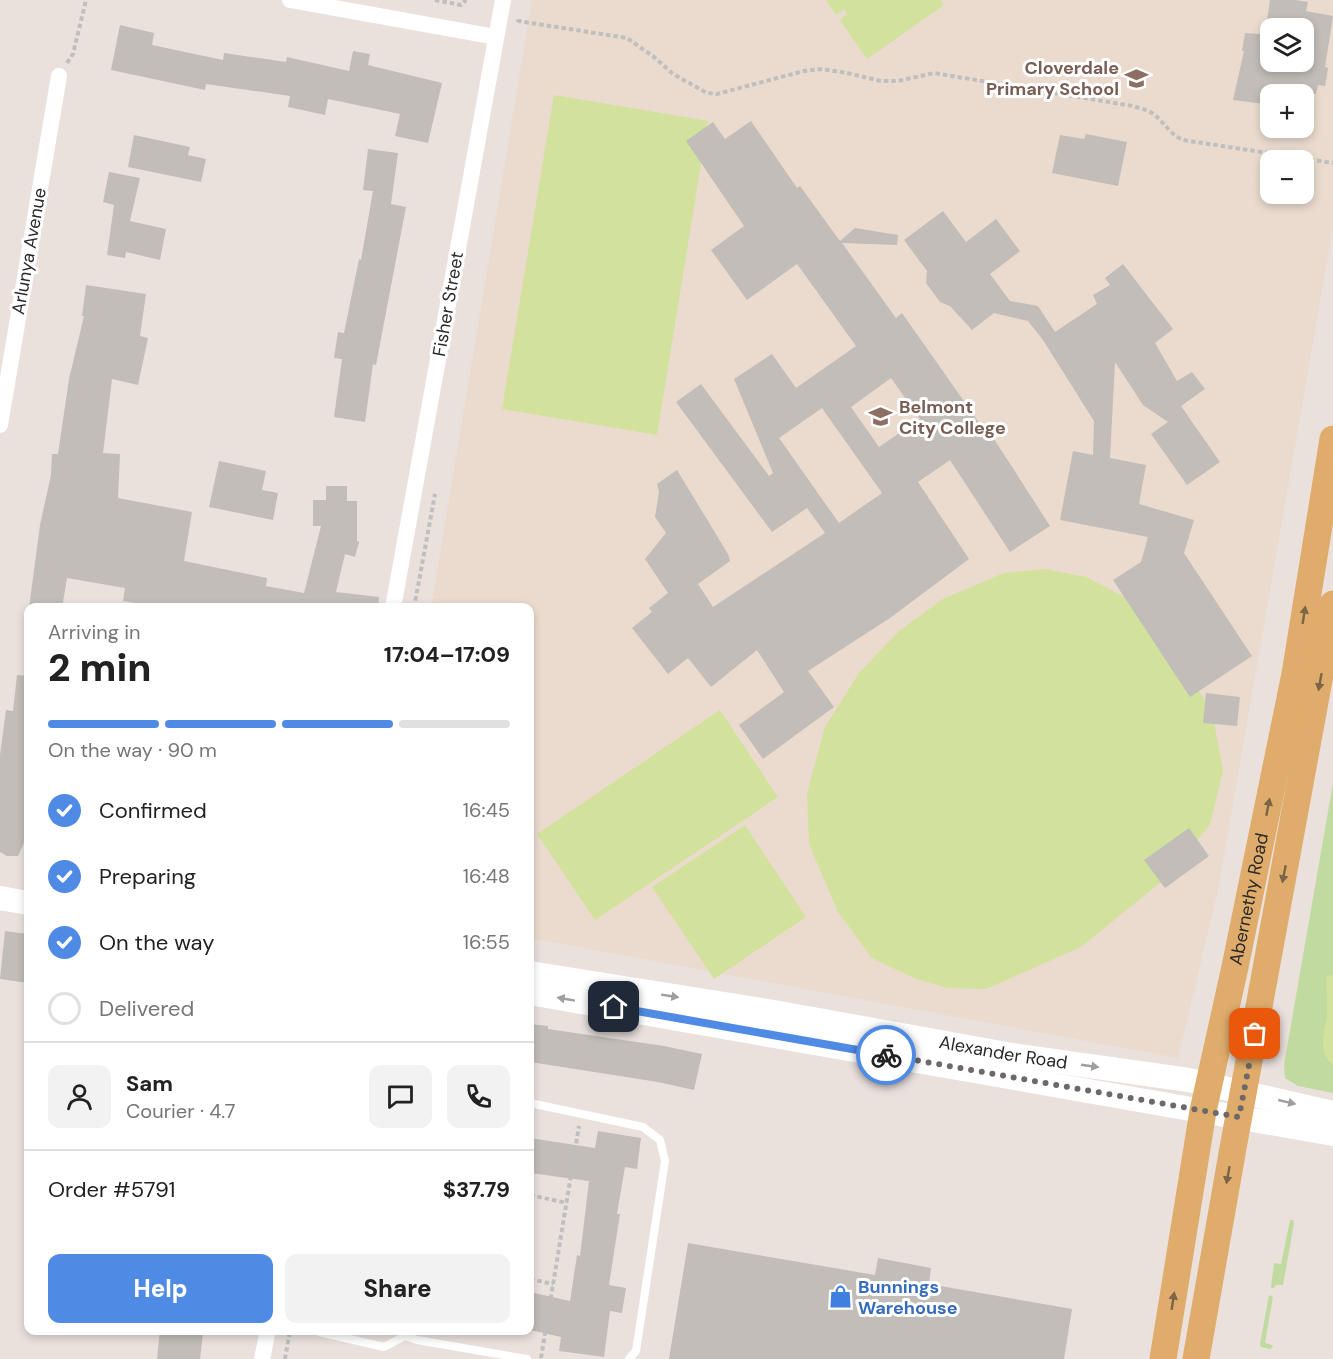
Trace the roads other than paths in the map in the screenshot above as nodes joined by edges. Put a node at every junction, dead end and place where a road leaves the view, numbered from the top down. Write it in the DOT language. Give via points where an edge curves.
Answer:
graph roads {
  1 [pos="290,0"];
  2 [pos="503,0"];
  3 [pos="496,37"];
  4 [pos="59,76"];
  5 [pos="0,425"];
  6 [pos="1333,439"];
  7 [pos="394,603"];
  8 [pos="1333,604"];
  9 [pos="0,881"];
  10 [pos="24,885"];
  11 [pos="0,898"];
  12 [pos="24,902"];
  13 [pos="534,974"];
  14 [pos="534,994"];
  15 [pos="1209,1084"];
  16 [pos="534,1104"];
  17 [pos="1241,1105"];
  18 [pos="1203,1111"];
  19 [pos="1333,1113"];
  20 [pos="1333,1134"];
  21 [pos="267,1335"];
  22 [pos="332,1335"];
  23 [pos="401,1335"];
  24 [pos="408,1335"];
  25 [pos="262,1359"];
  26 [pos="527,1359"];
  27 [pos="629,1359"];
  28 [pos="1163,1359"];
  29 [pos="1196,1359"];
  1 -- 3 [label="street"];
  2 -- 3 [label="street, Fisher Street"];
  3 -- 7 [label="street, Fisher Street"];
  4 -- 5 [label="street, Arlunya Avenue"];
  15 -- 6 [label="main road, Abernethy Road, one-way" via="1294,674"];
  8 -- 17 [label="main road, Abernethy Road, one-way"];
  9 -- 10 [label="main road"];
  11 -- 12 [label="main road"];
  13 -- 15 [label="main road, Alexander Road, one-way"];
  18 -- 14 [label="main road, Alexander Road, one-way"];
  15 -- 17 [label="main road, Alexander Road"];
  15 -- 18 [label="main road, Abernethy Road"];
  16 -- 27 [label="lane" via="644,1127 660,1140 665,1161 636,1351"];
  17 -- 18 [label="main road, Alexander Road"];
  17 -- 19 [label="main road, Alexander Road, one-way"];
  17 -- 20 [label="main road, Alexander Road"];
  17 -- 29 [label="main road, Abernethy Road, one-way"];
  28 -- 18 [label="main road, Abernethy Road, one-way"];
  21 -- 25 [label="street"];
  22 -- 23 [label="lane" via="384,1347"];
  24 -- 26 [label="lane" via="417,1340"];
}
